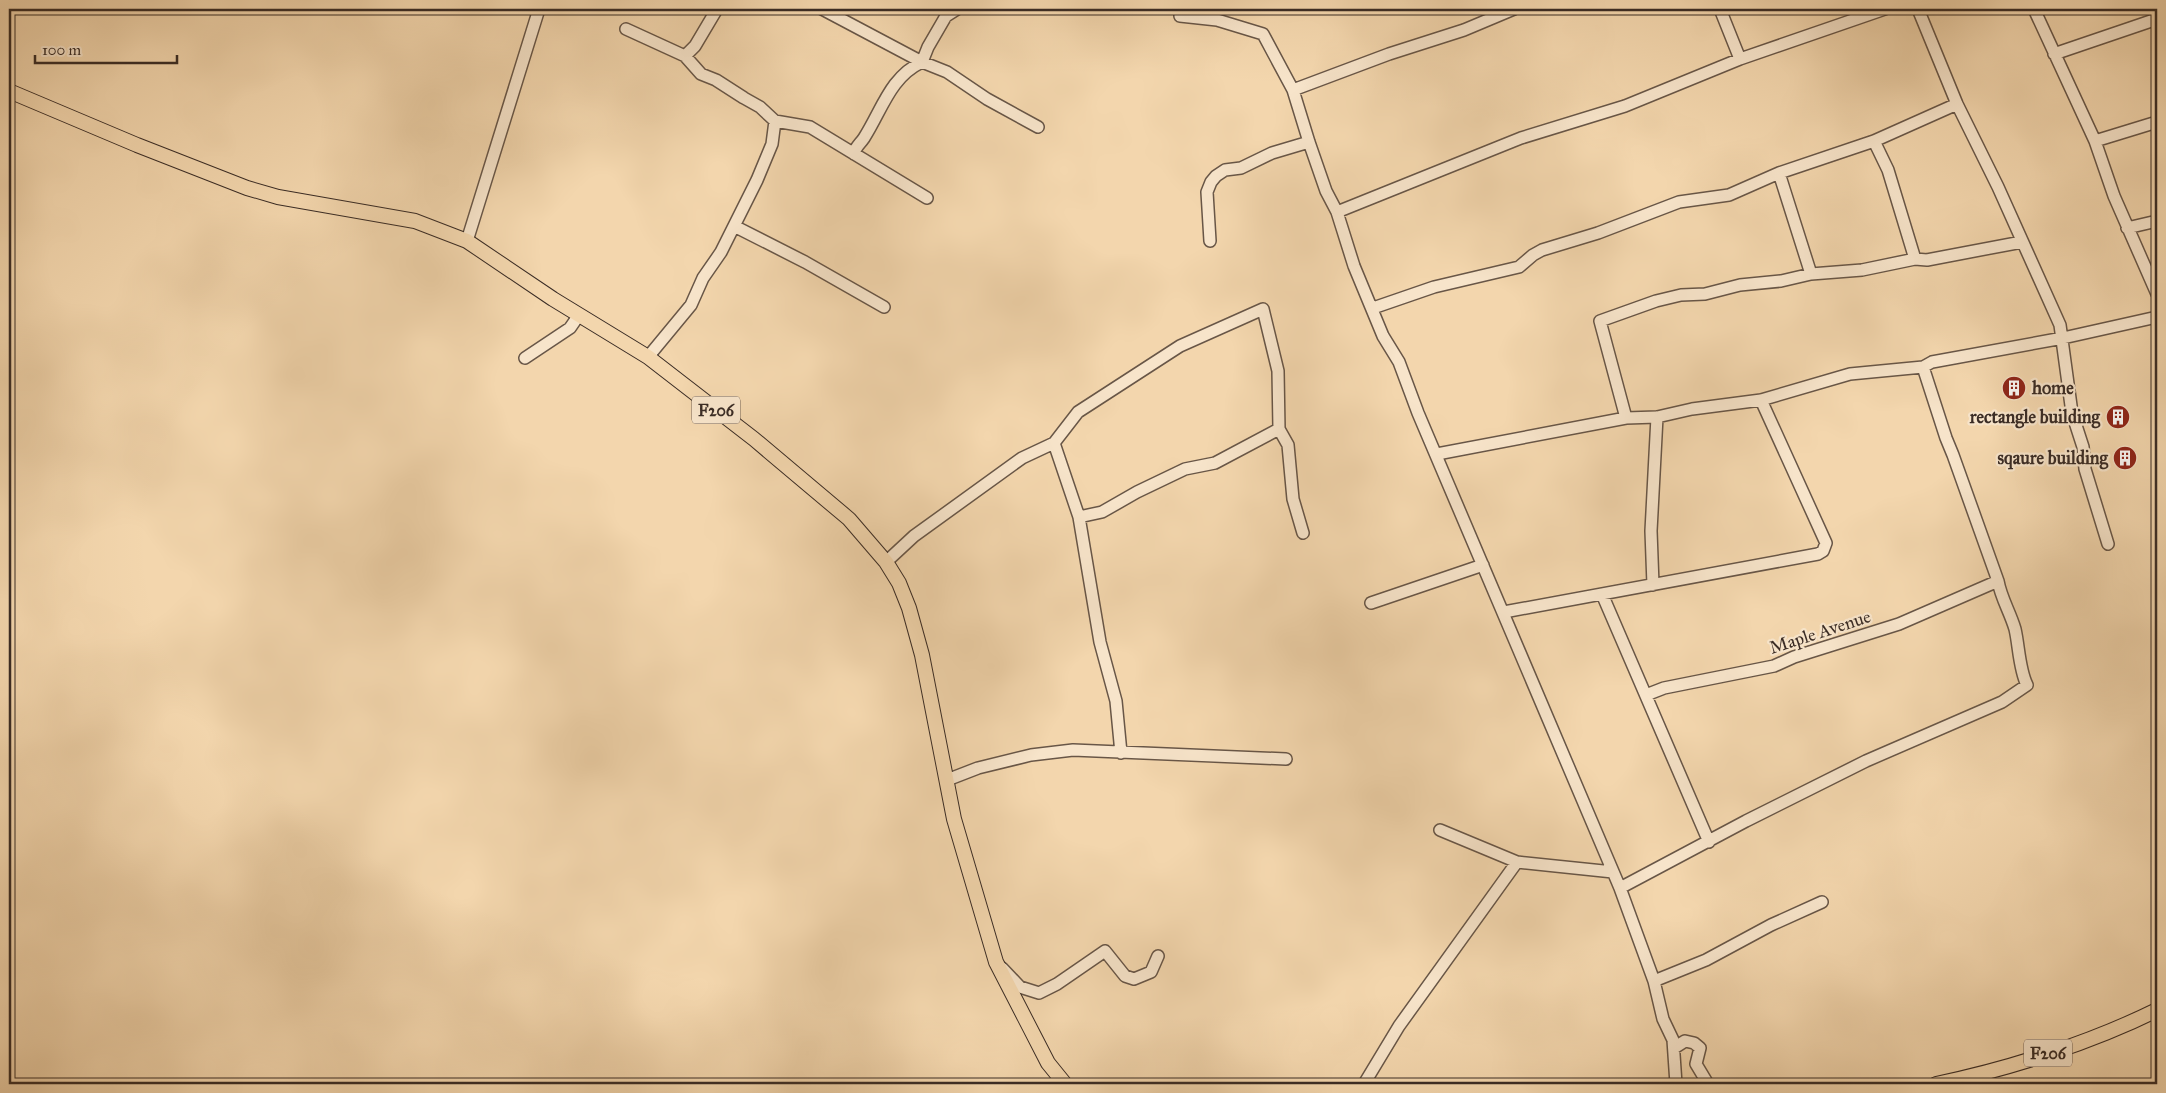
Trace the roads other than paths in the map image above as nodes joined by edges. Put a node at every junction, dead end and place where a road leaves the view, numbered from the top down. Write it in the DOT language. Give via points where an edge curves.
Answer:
graph roads {
  1 [pos="539,9"];
  2 [pos="717,9"];
  3 [pos="822,9"];
  4 [pos="957,9"];
  5 [pos="1514,9"];
  6 [pos="1720,9"];
  7 [pos="1885,9"];
  8 [pos="1918,9"];
  9 [pos="2034,9"];
  10 [pos="1494,13"];
  11 [pos="1180,16"];
  12 [pos="2157,19"];
  13 [pos="626,29"];
  14 [pos="2054,54"];
  15 [pos="685,56"];
  16 [pos="1740,59"];
  17 [pos="922,62"];
  18 [pos="1293,90"];
  19 [pos="9,91"];
  20 [pos="1957,104"];
  21 [pos="775,120"];
  22 [pos="2157,122"];
  23 [pos="1038,127"];
  24 [pos="1874,141"];
  25 [pos="2095,141"];
  26 [pos="1309,142"];
  27 [pos="854,154"];
  28 [pos="1779,173"];
  29 [pos="926,198"];
  30 [pos="1337,212"];
  31 [pos="2157,221"];
  32 [pos="734,226"];
  33 [pos="2127,228"];
  34 [pos="467,241"];
  35 [pos="1210,241"];
  36 [pos="2022,242"];
  37 [pos="1915,259"];
  38 [pos="1811,274"];
  39 [pos="2157,294"];
  40 [pos="884,306"];
  41 [pos="1373,308"];
  42 [pos="579,315"];
  43 [pos="2157,317"];
  44 [pos="2063,338"];
  45 [pos="648,357"];
  46 [pos="526,358"];
  47 [pos="1923,367"];
  48 [pos="1761,400"];
  49 [pos="1657,417"];
  50 [pos="1626,418"];
  51 [pos="1279,429"];
  52 [pos="1054,443"];
  53 [pos="1436,454"];
  54 [pos="1079,517"];
  55 [pos="1302,533"];
  56 [pos="2108,544"];
  57 [pos="886,562"];
  58 [pos="1483,566"];
  59 [pos="1998,581"];
  60 [pos="1654,585"];
  61 [pos="1602,594"];
  62 [pos="1371,603"];
  63 [pos="1504,612"];
  64 [pos="1646,695"];
  65 [pos="1121,753"];
  66 [pos="1286,759"];
  67 [pos="947,780"];
  68 [pos="1440,830"];
  69 [pos="1709,842"];
  70 [pos="1517,862"];
  71 [pos="1612,872"];
  72 [pos="1620,888"];
  73 [pos="1822,902"];
  74 [pos="1158,956"];
  75 [pos="996,962"];
  76 [pos="1654,981"];
  77 [pos="2157,1010"];
  78 [pos="1674,1048"];
  79 [pos="1065,1084"];
  80 [pos="1364,1084"];
  81 [pos="1676,1084"];
  82 [pos="1708,1084"];
  83 [pos="1941,1084"];
  1 -- 34 [label="street"];
  2 -- 15 [label="street"];
  3 -- 17 [label="street"];
  4 -- 17 [label="street" via="946,16"];
  5 -- 10 [label="street"];
  6 -- 16 [label="street"];
  7 -- 16 [label="street"];
  8 -- 20 [label="street"];
  9 -- 14 [label="street"];
  10 -- 18 [label="street"];
  11 -- 18 [label="street" via="1216,20 1263,34"];
  12 -- 14 [label="street"];
  13 -- 15 [label="street"];
  14 -- 25 [label="street"];
  15 -- 21 [label="street" via="701,74 729,87"];
  16 -- 30 [label="street" via="1625,106 1521,138"];
  17 -- 23 [label="street" via="947,72 987,100"];
  17 -- 27 [label="street" via="909,68 895,85"];
  18 -- 26 [label="street"];
  19 -- 34 [label="main road, F206" via="247,188 278,197 415,221"];
  20 -- 24 [label="street"];
  20 -- 36 [label="street"];
  21 -- 27 [label="street" via="810,127"];
  21 -- 32 [label="street" via="772,144"];
  22 -- 25 [label="street"];
  24 -- 28 [label="street"];
  24 -- 37 [label="street" via="1888,170"];
  25 -- 33 [label="street"];
  26 -- 30 [label="street"];
  26 -- 35 [label="street" via="1272,153 1241,168 1225,170 1216,176 1208,192"];
  27 -- 29 [label="street"];
  28 -- 38 [label="street"];
  28 -- 41 [label="street" via="1729,195 1679,202 1542,250 1520,267 1434,287"];
  30 -- 41 [label="street" via="1354,266"];
  31 -- 33 [label="street"];
  32 -- 40 [label="street"];
  32 -- 45 [label="street" via="691,305"];
  33 -- 39 [label="street"];
  34 -- 42 [label="main road, F206"];
  36 -- 37 [label="street" via="1927,260"];
  36 -- 44 [label="street"];
  37 -- 38 [label="street" via="1862,270"];
  38 -- 50 [label="street" via="1705,294 1681,295 1600,321"];
  41 -- 53 [label="street"];
  42 -- 45 [label="main road, F206"];
  42 -- 46 [label="street" via="570,328"];
  43 -- 44 [label="street"];
  44 -- 47 [label="street" via="1932,362"];
  44 -- 56 [label="street" via="2072,413 2084,447 2084,469"];
  45 -- 57 [label="main road, F206" via="825,498 849,519"];
  47 -- 48 [label="street" via="1850,374"];
  47 -- 59 [label="street"];
  48 -- 49 [label="street"];
  48 -- 60 [label="street" via="1826,543 1823,551"];
  49 -- 50 [label="street"];
  49 -- 60 [label="street" via="1651,531"];
  50 -- 53 [label="street"];
  51 -- 52 [label="street" via="1278,372 1263,309 1180,346 1078,412"];
  51 -- 54 [label="street" via="1215,463 1185,469 1102,512"];
  51 -- 55 [label="street" via="1288,445 1293,499"];
  52 -- 54 [label="street"];
  52 -- 57 [label="street" via="1022,458 914,536"];
  53 -- 58 [label="street"];
  54 -- 65 [label="street" via="1100,642 1116,701"];
  57 -- 67 [label="main road, F206" via="909,608"];
  58 -- 62 [label="street"];
  58 -- 63 [label="street"];
  59 -- 64 [label="street, Maple Avenue" via="1899,624 1774,666 1664,688"];
  59 -- 69 [label="street" via="2015,630 2027,686 2023,690 1866,761"];
  60 -- 61 [label="street"];
  61 -- 63 [label="street"];
  61 -- 64 [label="street"];
  63 -- 71 [label="street"];
  64 -- 69 [label="street"];
  65 -- 66 [label="street"];
  65 -- 67 [label="street" via="1073,750 1031,755 978,768"];
  67 -- 75 [label="main road, F206" via="954,819"];
  68 -- 70 [label="street"];
  69 -- 72 [label="street"];
  70 -- 71 [label="street"];
  70 -- 80 [label="street" via="1398,1026"];
  71 -- 72 [label="street"];
  72 -- 76 [label="street"];
  73 -- 76 [label="street" via="1706,960"];
  74 -- 75 [label="street" via="1151,972 1134,979 1125,976 1105,952 1039,994 1020,987"];
  75 -- 79 [label="main road, F206" via="1048,1063"];
  76 -- 78 [label="street"];
  77 -- 83 [label="main road, F206" via="2048,1053"];
  78 -- 81 [label="street"];
  78 -- 82 [label="street" via="1685,1041 1700,1048 1696,1064"];
}
